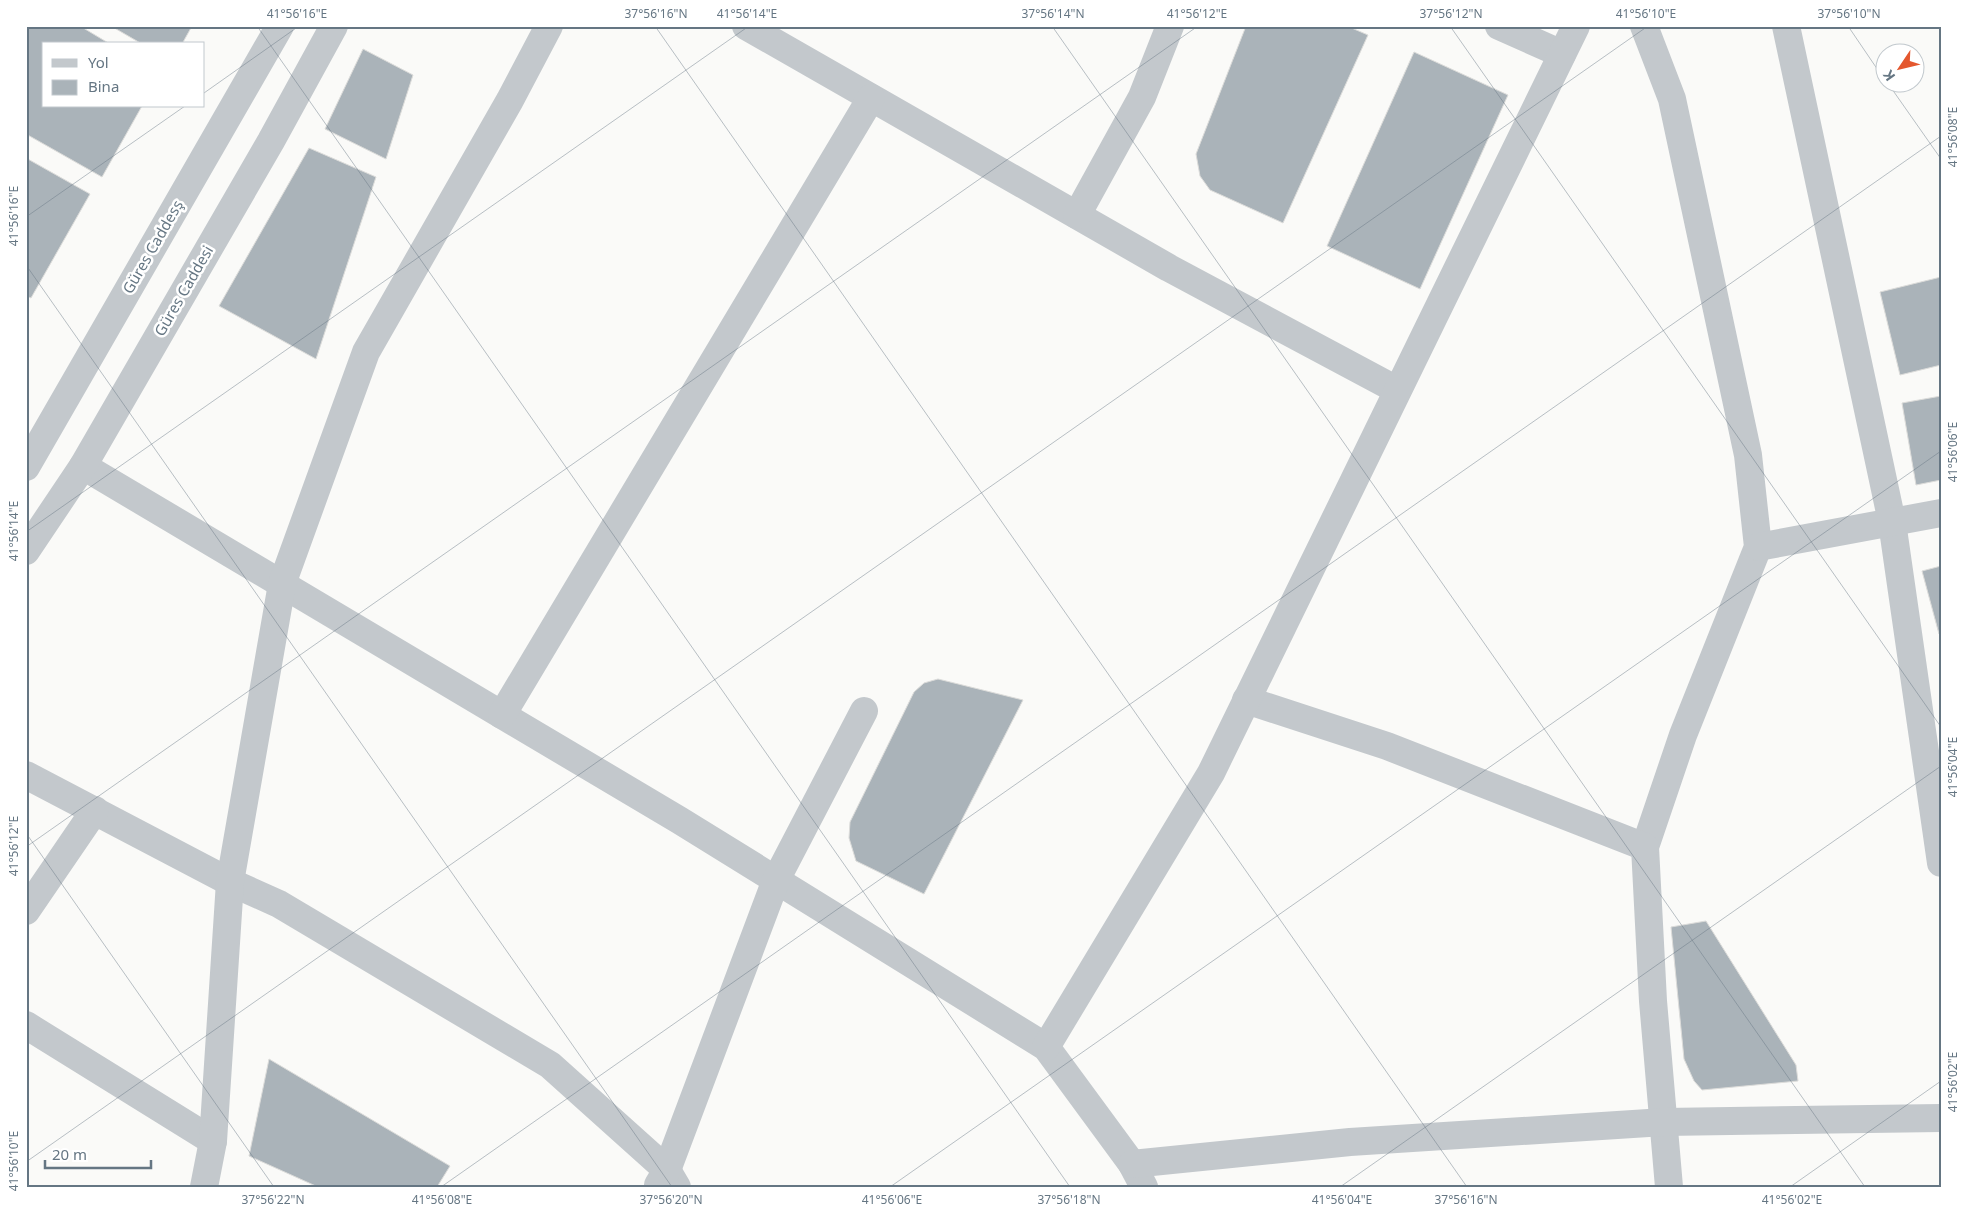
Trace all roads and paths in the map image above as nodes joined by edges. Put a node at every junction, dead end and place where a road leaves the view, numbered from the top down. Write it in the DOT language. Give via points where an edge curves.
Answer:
graph roads {
  1 [pos="280,26"];
  2 [pos="334,26"];
  3 [pos="549,26"];
  4 [pos="746,26"];
  5 [pos="1170,26"];
  6 [pos="1499,26"];
  7 [pos="1576,26"];
  8 [pos="1644,26"];
  9 [pos="1786,26"];
  10 [pos="1562,54"];
  11 [pos="871,98"];
  12 [pos="1077,215"];
  13 [pos="1397,390"];
  14 [pos="83,466"];
  15 [pos="26,467"];
  16 [pos="1941,513"];
  17 [pos="1892,522"];
  18 [pos="1758,547"];
  19 [pos="26,551"];
  20 [pos="282,584"];
  21 [pos="1246,700"];
  22 [pos="864,711"];
  23 [pos="502,715"];
  24 [pos="26,775"];
  25 [pos="96,810"];
  26 [pos="1645,847"];
  27 [pos="1941,863"];
  28 [pos="776,880"];
  29 [pos="230,882"];
  30 [pos="26,911"];
  31 [pos="26,1025"];
  32 [pos="1046,1047"];
  33 [pos="1941,1118"];
  34 [pos="1664,1122"];
  35 [pos="213,1141"];
  36 [pos="1138,1175"];
  37 [pos="667,1181"];
  38 [pos="204,1187"];
  39 [pos="1669,1187"];
  1 -- 15 [label="street, Güres Caddesş"];
  2 -- 14 [label="street, Güres Caddesi"];
  3 -- 20 [label="street" via="366,352"];
  4 -- 11 [label="street"];
  5 -- 12 [label="street" via="1142,97"];
  6 -- 10 [label="street"];
  7 -- 10 [label="street"];
  8 -- 18 [label="street" via="1672,98 1748,454"];
  9 -- 17 [label="street"];
  10 -- 13 [label="street"];
  11 -- 12 [label="street"];
  11 -- 23 [label="street"];
  12 -- 13 [label="street" via="1168,268"];
  13 -- 21 [label="street"];
  14 -- 19 [label="street, Güres Caddesi"];
  14 -- 20 [label="street"];
  16 -- 17 [label="street"];
  17 -- 18 [label="street"];
  17 -- 27 [label="street"];
  18 -- 26 [label="street" via="1683,735"];
  20 -- 23 [label="street"];
  20 -- 29 [label="street"];
  21 -- 26 [label="street" via="1387,746"];
  21 -- 32 [label="street" via="1210,773"];
  22 -- 28 [label="street"];
  23 -- 28 [label="street"];
  24 -- 25 [label="street"];
  25 -- 29 [label="street"];
  25 -- 30 [label="street"];
  26 -- 34 [label="street" via="1652,1001"];
  28 -- 32 [label="street"];
  28 -- 37 [label="street"];
  29 -- 35 [label="street"];
  29 -- 37 [label="street" via="279,904 550,1065"];
  31 -- 35 [label="street"];
  32 -- 36 [label="street"];
  33 -- 34 [label="street"];
  34 -- 36 [label="street" via="1350,1142"];
  34 -- 39 [label="street"];
  35 -- 38 [label="street"];
}
